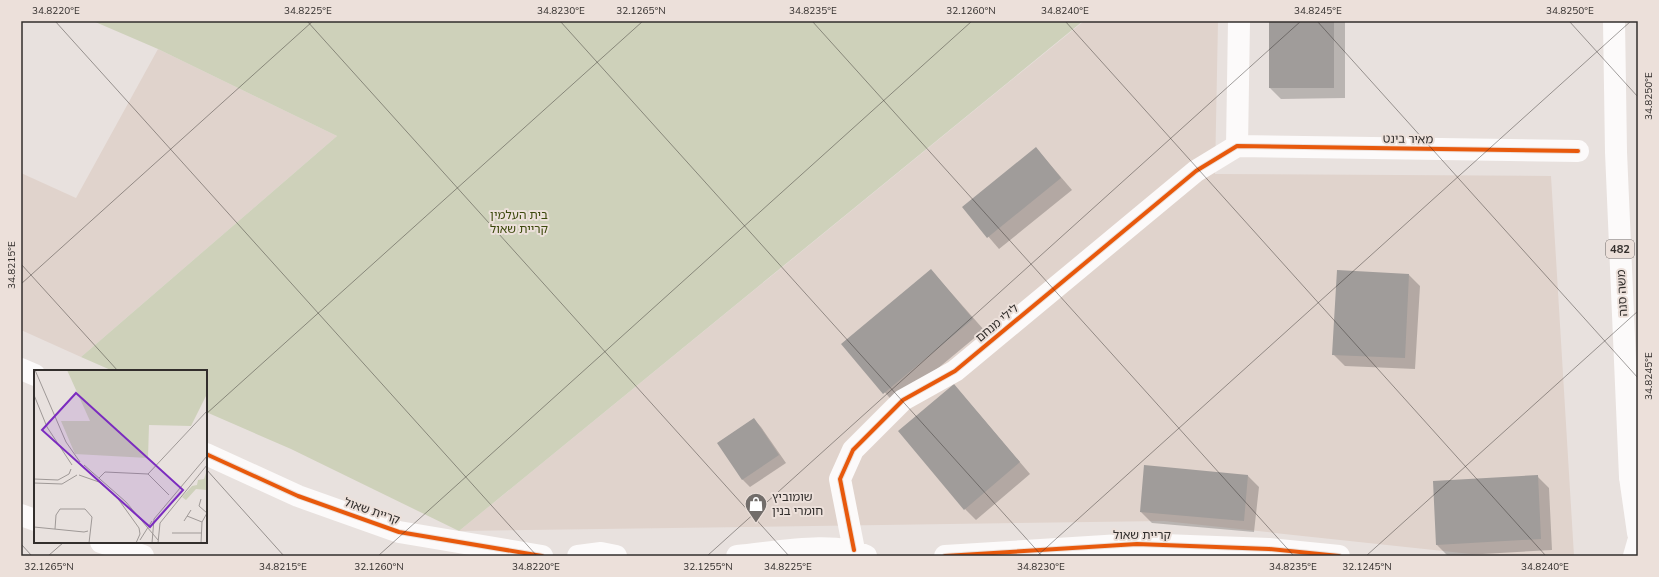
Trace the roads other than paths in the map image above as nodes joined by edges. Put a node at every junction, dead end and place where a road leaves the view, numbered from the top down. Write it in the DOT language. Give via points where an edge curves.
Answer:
graph roads {
  1 [pos="1239,21"];
  2 [pos="1614,21"];
  3 [pos="1237,146"];
  4 [pos="1578,151"];
  5 [pos="21,369"];
  6 [pos="34,375"];
  7 [pos="207,454"];
  8 [pos="1634,484"];
  9 [pos="21,515"];
  10 [pos="34,520"];
  11 [pos="1638,533"];
  12 [pos="1638,542"];
  13 [pos="104,543"];
  14 [pos="1269,549"];
  15 [pos="860,553"];
  16 [pos="143,556"];
  17 [pos="542,556"];
  18 [pos="578,556"];
  19 [pos="616,556"];
  20 [pos="737,556"];
  21 [pos="945,556"];
  22 [pos="1233,556"];
  23 [pos="1339,556"];
  24 [pos="1634,556"];
  1 -- 3 [label="street"];
  2 -- 8 [label="street, משה סנה / 482" via="1616,152"];
  3 -- 4 [label="street, מאיר בינט"];
  3 -- 15 [label="street, לילי מנחם" via="1196,172 955,371 903,400 853,450 840,479"];
  5 -- 6 [label="street"];
  7 -- 17 [label="street, קריית שאול" via="298,496 399,532"];
  8 -- 11 [label="street, משה סנה"];
  9 -- 10 [label="street"];
  12 -- 24 [label="street"];
  13 -- 16 [label="street"];
  14 -- 21 [label="street, קריית שאול" via="1137,544"];
  14 -- 22 [label="street, קריית שאול"];
  14 -- 23 [label="street, קריית שאול"];
  15 -- 20 [label="street" via="828,548"];
  18 -- 19 [label="street" via="601,553"];
}
